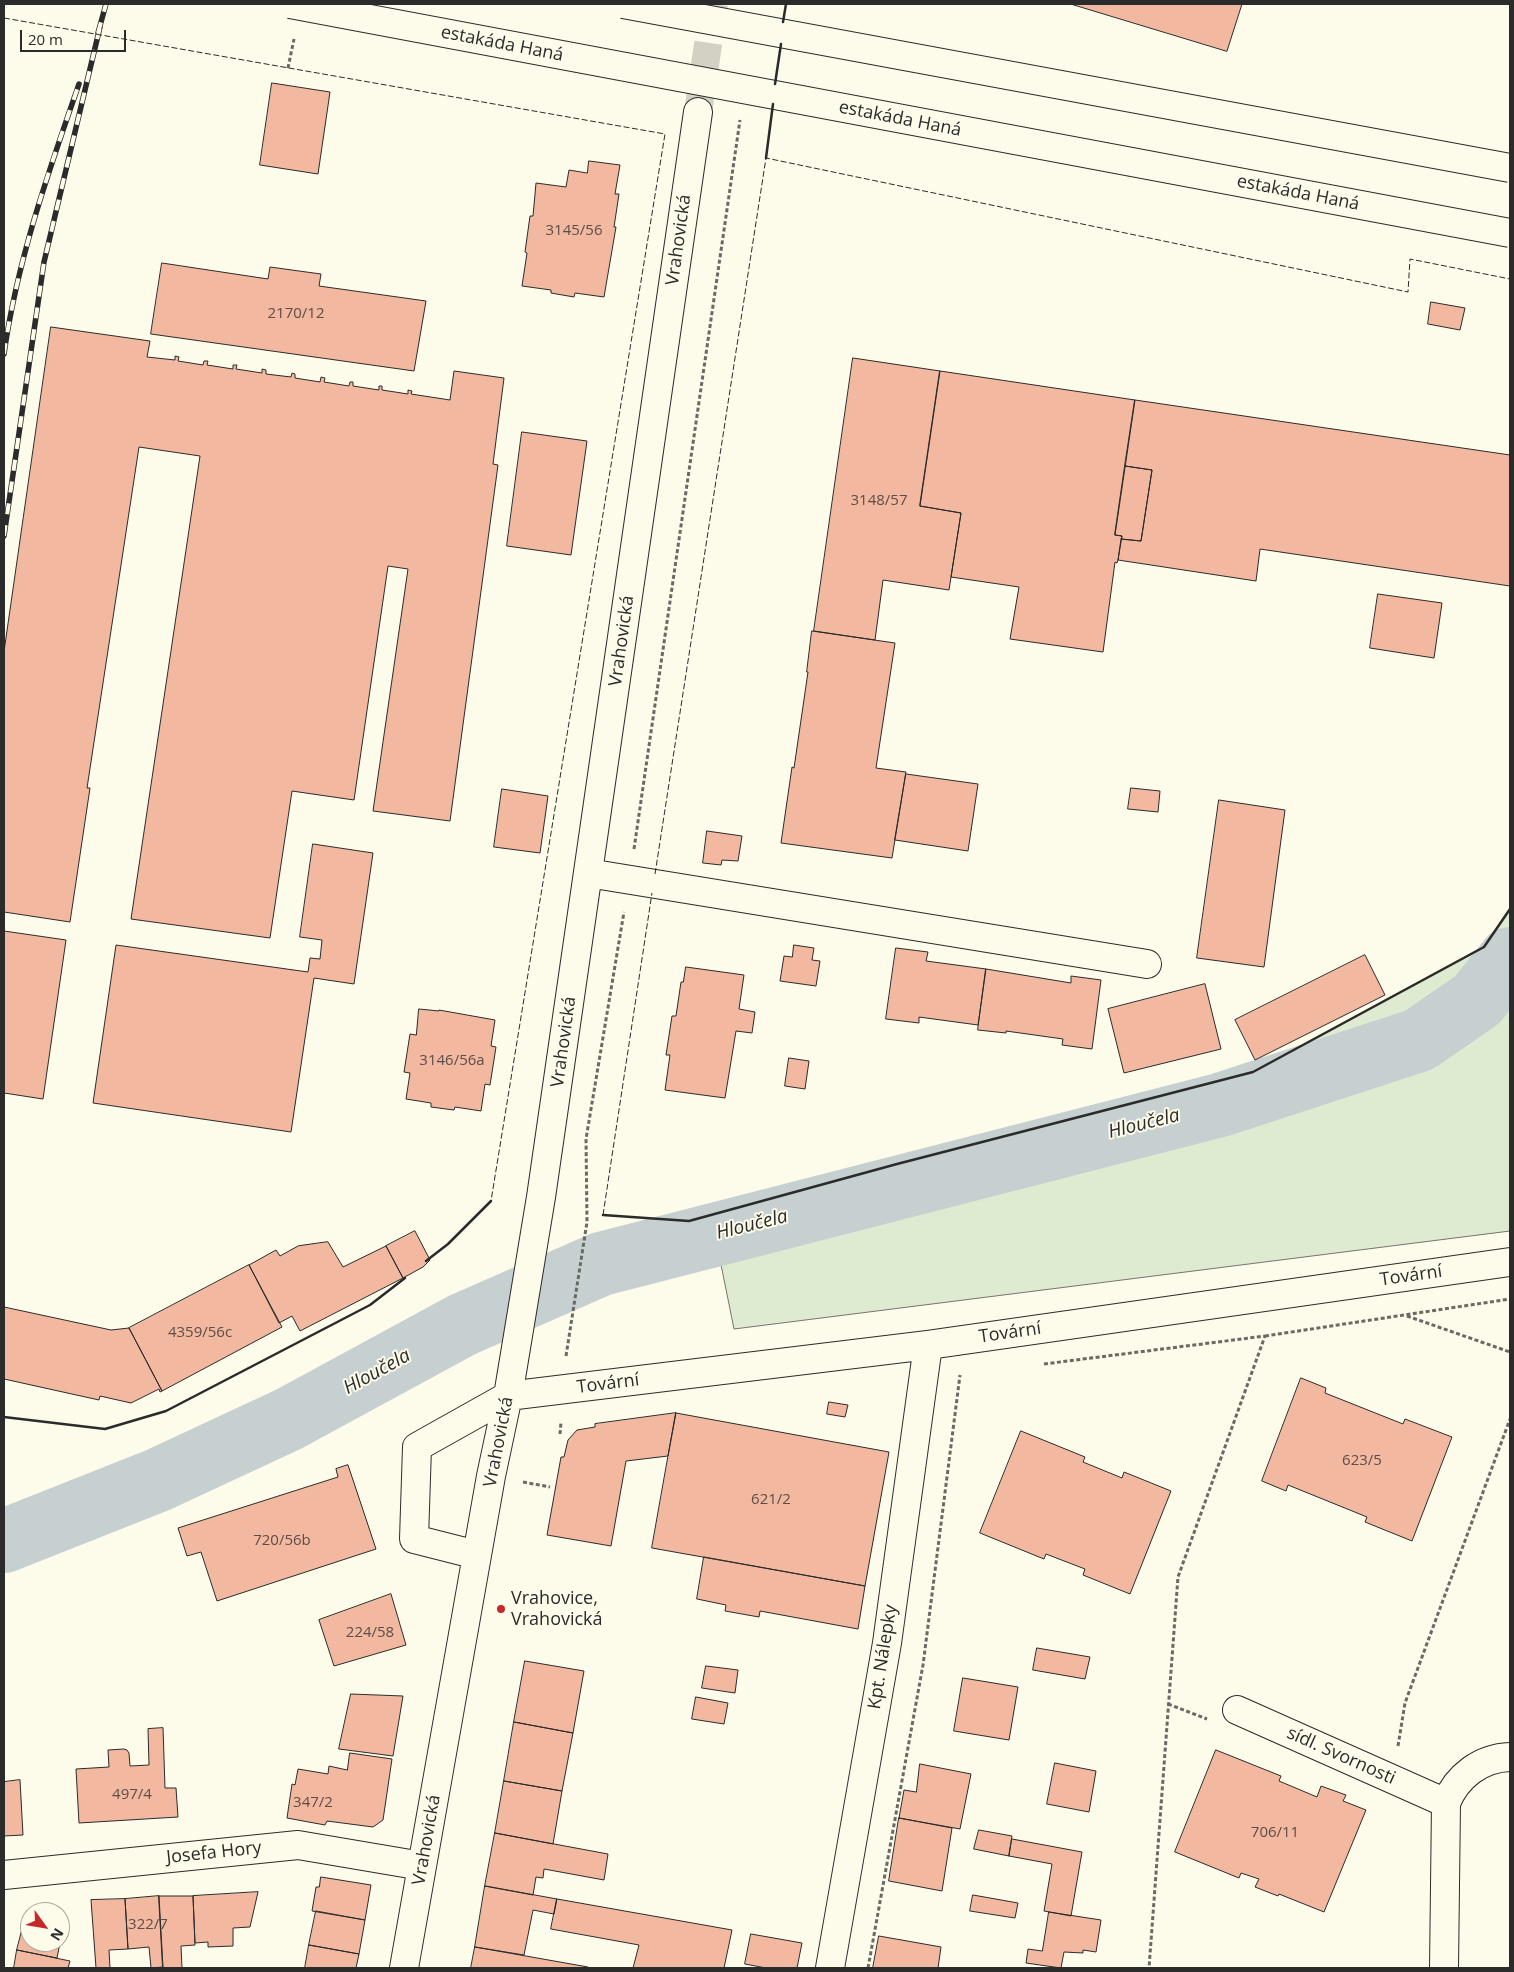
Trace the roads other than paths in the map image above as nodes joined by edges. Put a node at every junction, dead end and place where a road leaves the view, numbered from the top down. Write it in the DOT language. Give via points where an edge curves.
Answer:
graph roads {
  1 [pos="290,4"];
  2 [pos="623,4"];
  3 [pos="698,112"];
  4 [pos="1510,168"];
  5 [pos="1510,233"];
  6 [pos="588,873"];
  7 [pos="1147,964"];
  8 [pos="1510,1262"];
  9 [pos="928,1345"];
  10 [pos="508,1396"];
  11 [pos="478,1555"];
  12 [pos="1237,1710"];
  13 [pos="1510,1757"];
  14 [pos="1446,1803"];
  15 [pos="422,1866"];
  16 [pos="4,1875"];
  17 [pos="404,1968"];
  18 [pos="830,1968"];
  19 [pos="1444,1968"];
  1 -- 5 [label="main road, estakáda Haná, bridge"];
  2 -- 4 [label="main road, bridge"];
  3 -- 6 [label="main road, Vrahovická"];
  6 -- 7 [label="main road"];
  6 -- 10 [label="main road, Vrahovická"];
  8 -- 9 [label="main road, Tovární"];
  9 -- 10 [label="main road, Tovární"];
  9 -- 18 [label="main road, Kpt. Nálepky" via="887,1643"];
  10 -- 11 [label="main road, Vrahovická"];
  10 -- 11 [label="main road" via="417,1447 414,1539"];
  11 -- 15 [label="main road, Vrahovická"];
  12 -- 14 [label="main road, sídl. Svornosti"];
  13 -- 14 [label="main road" via="1479,1764 1460,1778"];
  14 -- 19 [label="main road"];
  15 -- 16 [label="main road, Josefa Hory" via="298,1844"];
  15 -- 17 [label="main road, Vrahovická"];
}
